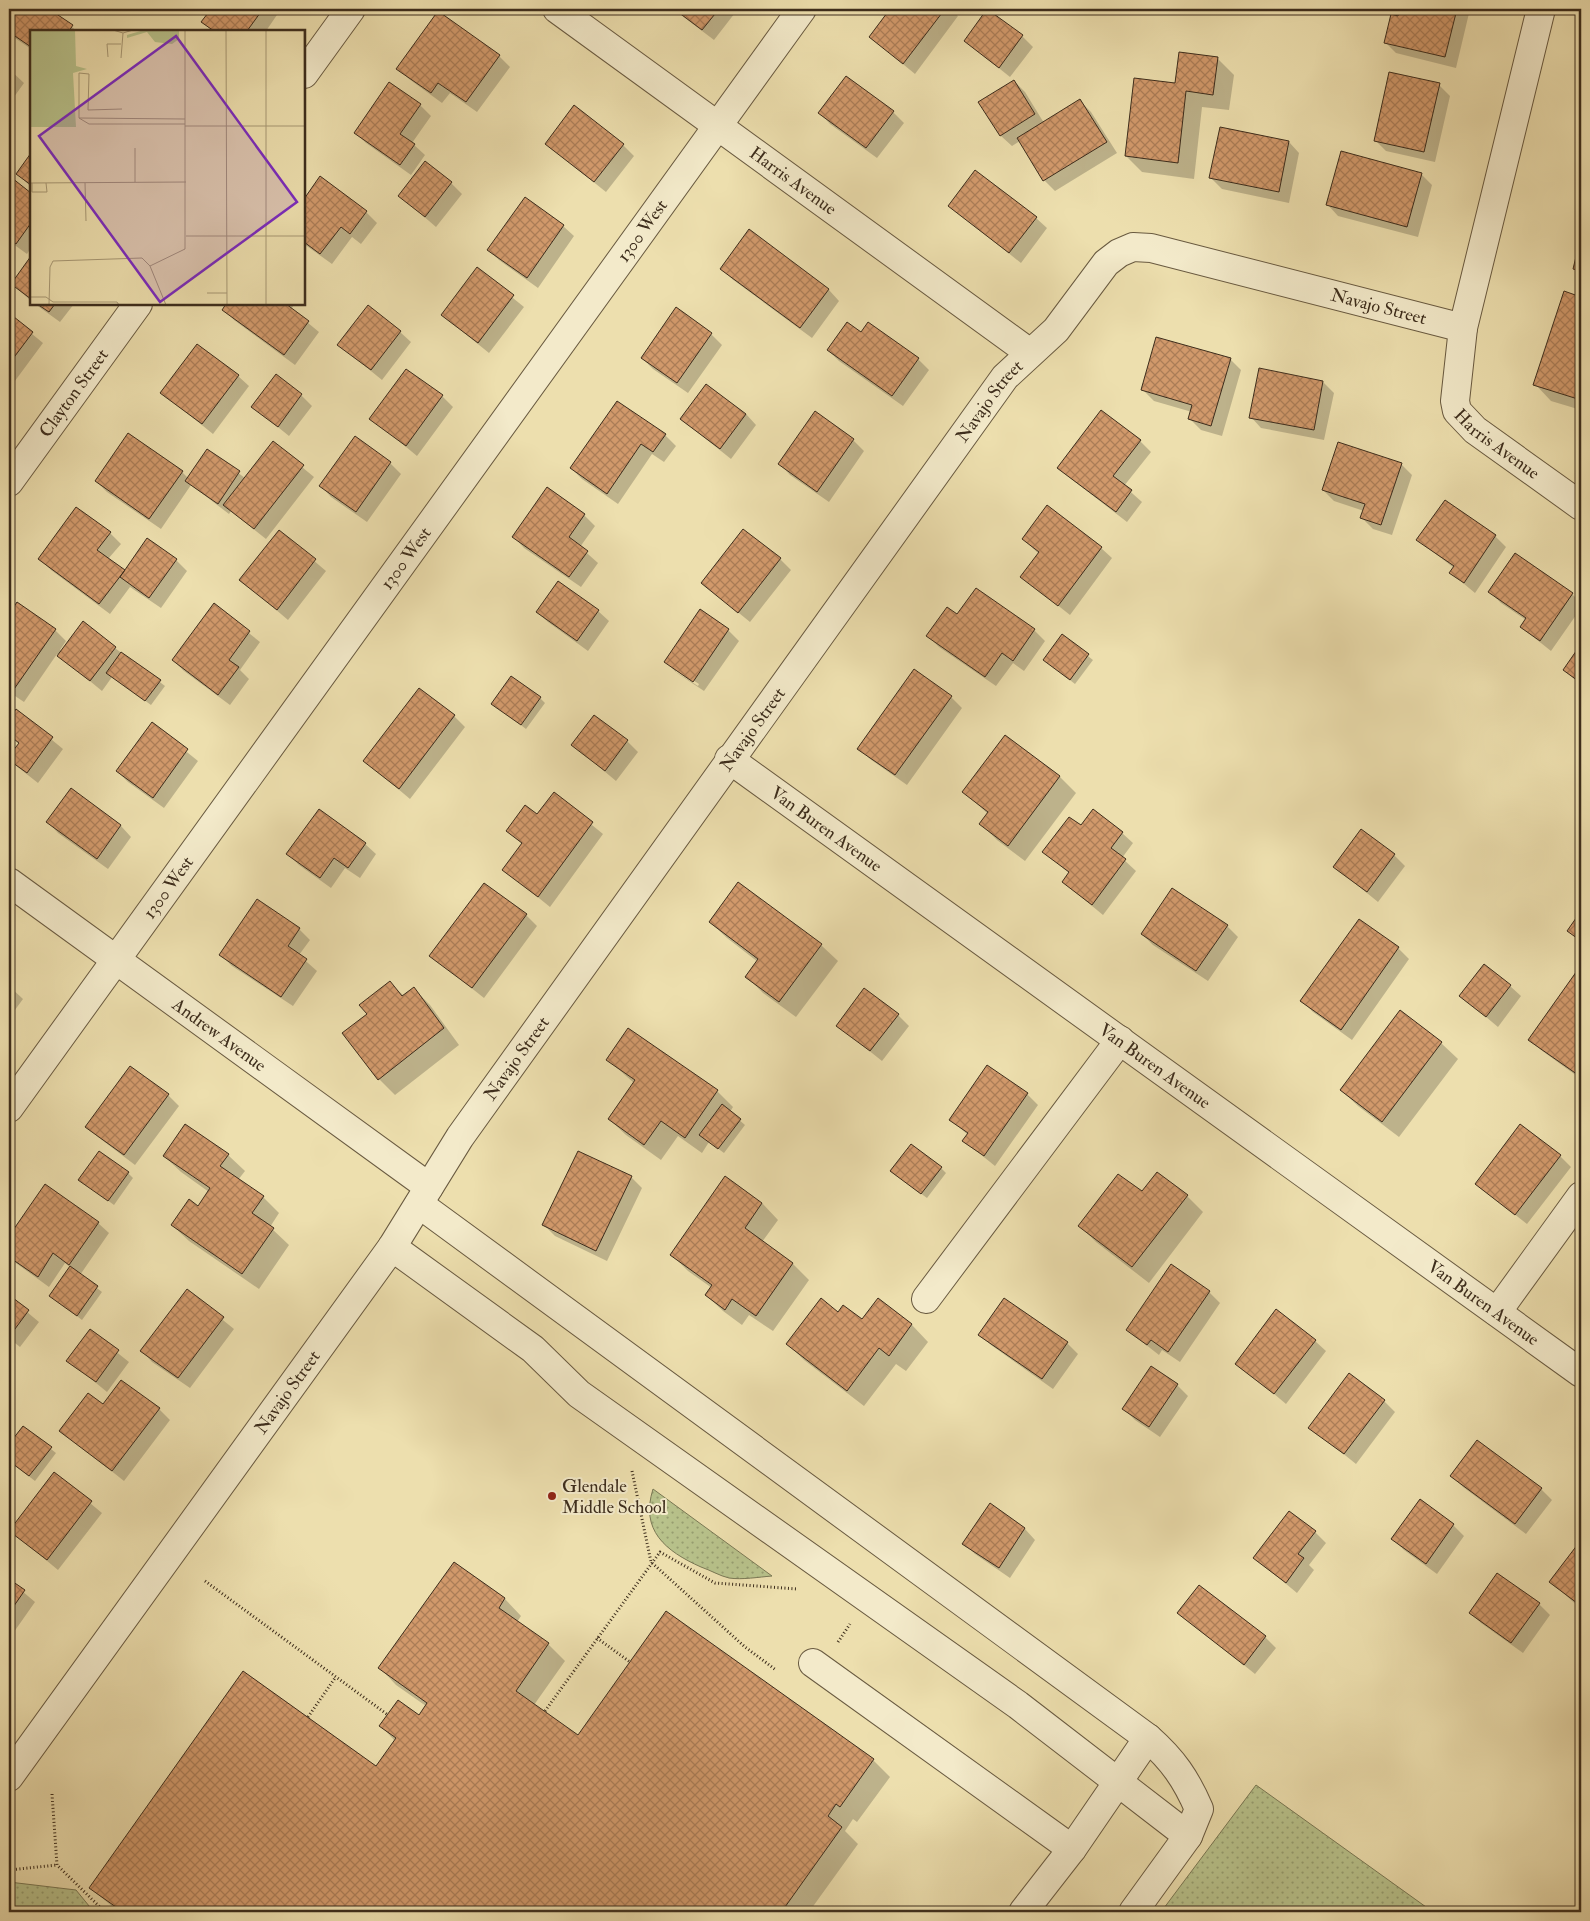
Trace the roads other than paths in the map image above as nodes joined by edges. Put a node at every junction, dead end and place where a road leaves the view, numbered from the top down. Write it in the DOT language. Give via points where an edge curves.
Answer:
graph roads {
  1 [pos="351,9"];
  2 [pos="557,9"];
  3 [pos="802,9"];
  4 [pos="1540,9"];
  5 [pos="305,73"];
  6 [pos="718,126"];
  7 [pos="137,305"];
  8 [pos="1463,328"];
  9 [pos="1030,353"];
  10 [pos="9,482"];
  11 [pos="1581,506"];
  12 [pos="729,759"];
  13 [pos="9,882"];
  14 [pos="115,959"];
  15 [pos="1120,1040"];
  16 [pos="9,1108"];
  17 [pos="424,1195"];
  18 [pos="1581,1196"];
  19 [pos="392,1247"];
  20 [pos="926,1299"];
  21 [pos="1497,1312"];
  22 [pos="1581,1373"];
  23 [pos="813,1663"];
  24 [pos="1148,1738"];
  25 [pos="9,1777"];
  26 [pos="1119,1782"];
  27 [pos="1188,1836"];
  28 [pos="1072,1849"];
  29 [pos="1023,1912"];
  30 [pos="1133,1912"];
  1 -- 5 [label="street"];
  2 -- 6 [label="street, Harris Avenue"];
  3 -- 6 [label="street, 1300 West"];
  4 -- 8 [label="street"];
  6 -- 9 [label="street, Harris Avenue"];
  6 -- 14 [label="street, 1300 West"];
  7 -- 10 [label="street, Clayton Street"];
  8 -- 9 [label="street, Navajo Street" via="1151,248 1133,248 1119,253 1106,264 1056,330"];
  8 -- 11 [label="street, Harris Avenue" via="1455,401 1458,411 1475,430"];
  9 -- 12 [label="street, Navajo Street" via="1005,377"];
  12 -- 15 [label="street, Van Buren Avenue"];
  12 -- 17 [label="street, Navajo Street" via="460,1137"];
  13 -- 14 [label="street, Andrew Avenue"];
  14 -- 16 [label="street, 1300 West"];
  14 -- 17 [label="street, Andrew Avenue"];
  15 -- 20 [label="street"];
  15 -- 21 [label="street, Van Buren Avenue"];
  17 -- 19 [label="street, Navajo Street"];
  17 -- 24 [label="street, Andrew Avenue"];
  18 -- 21 [label="street"];
  19 -- 25 [label="street, Navajo Street"];
  19 -- 26 [label="street" via="533,1349 578,1394 1018,1705"];
  21 -- 22 [label="street, Van Buren Avenue"];
  23 -- 28 [label="street"];
  24 -- 26 [label="street"];
  24 -- 27 [label="street, Andrew Avenue" via="1166,1754 1187,1781 1199,1809"];
  26 -- 27 [label="street"];
  26 -- 28 [label="street"];
  27 -- 30 [label="street, Andrew Avenue"];
  28 -- 29 [label="street"];
}
